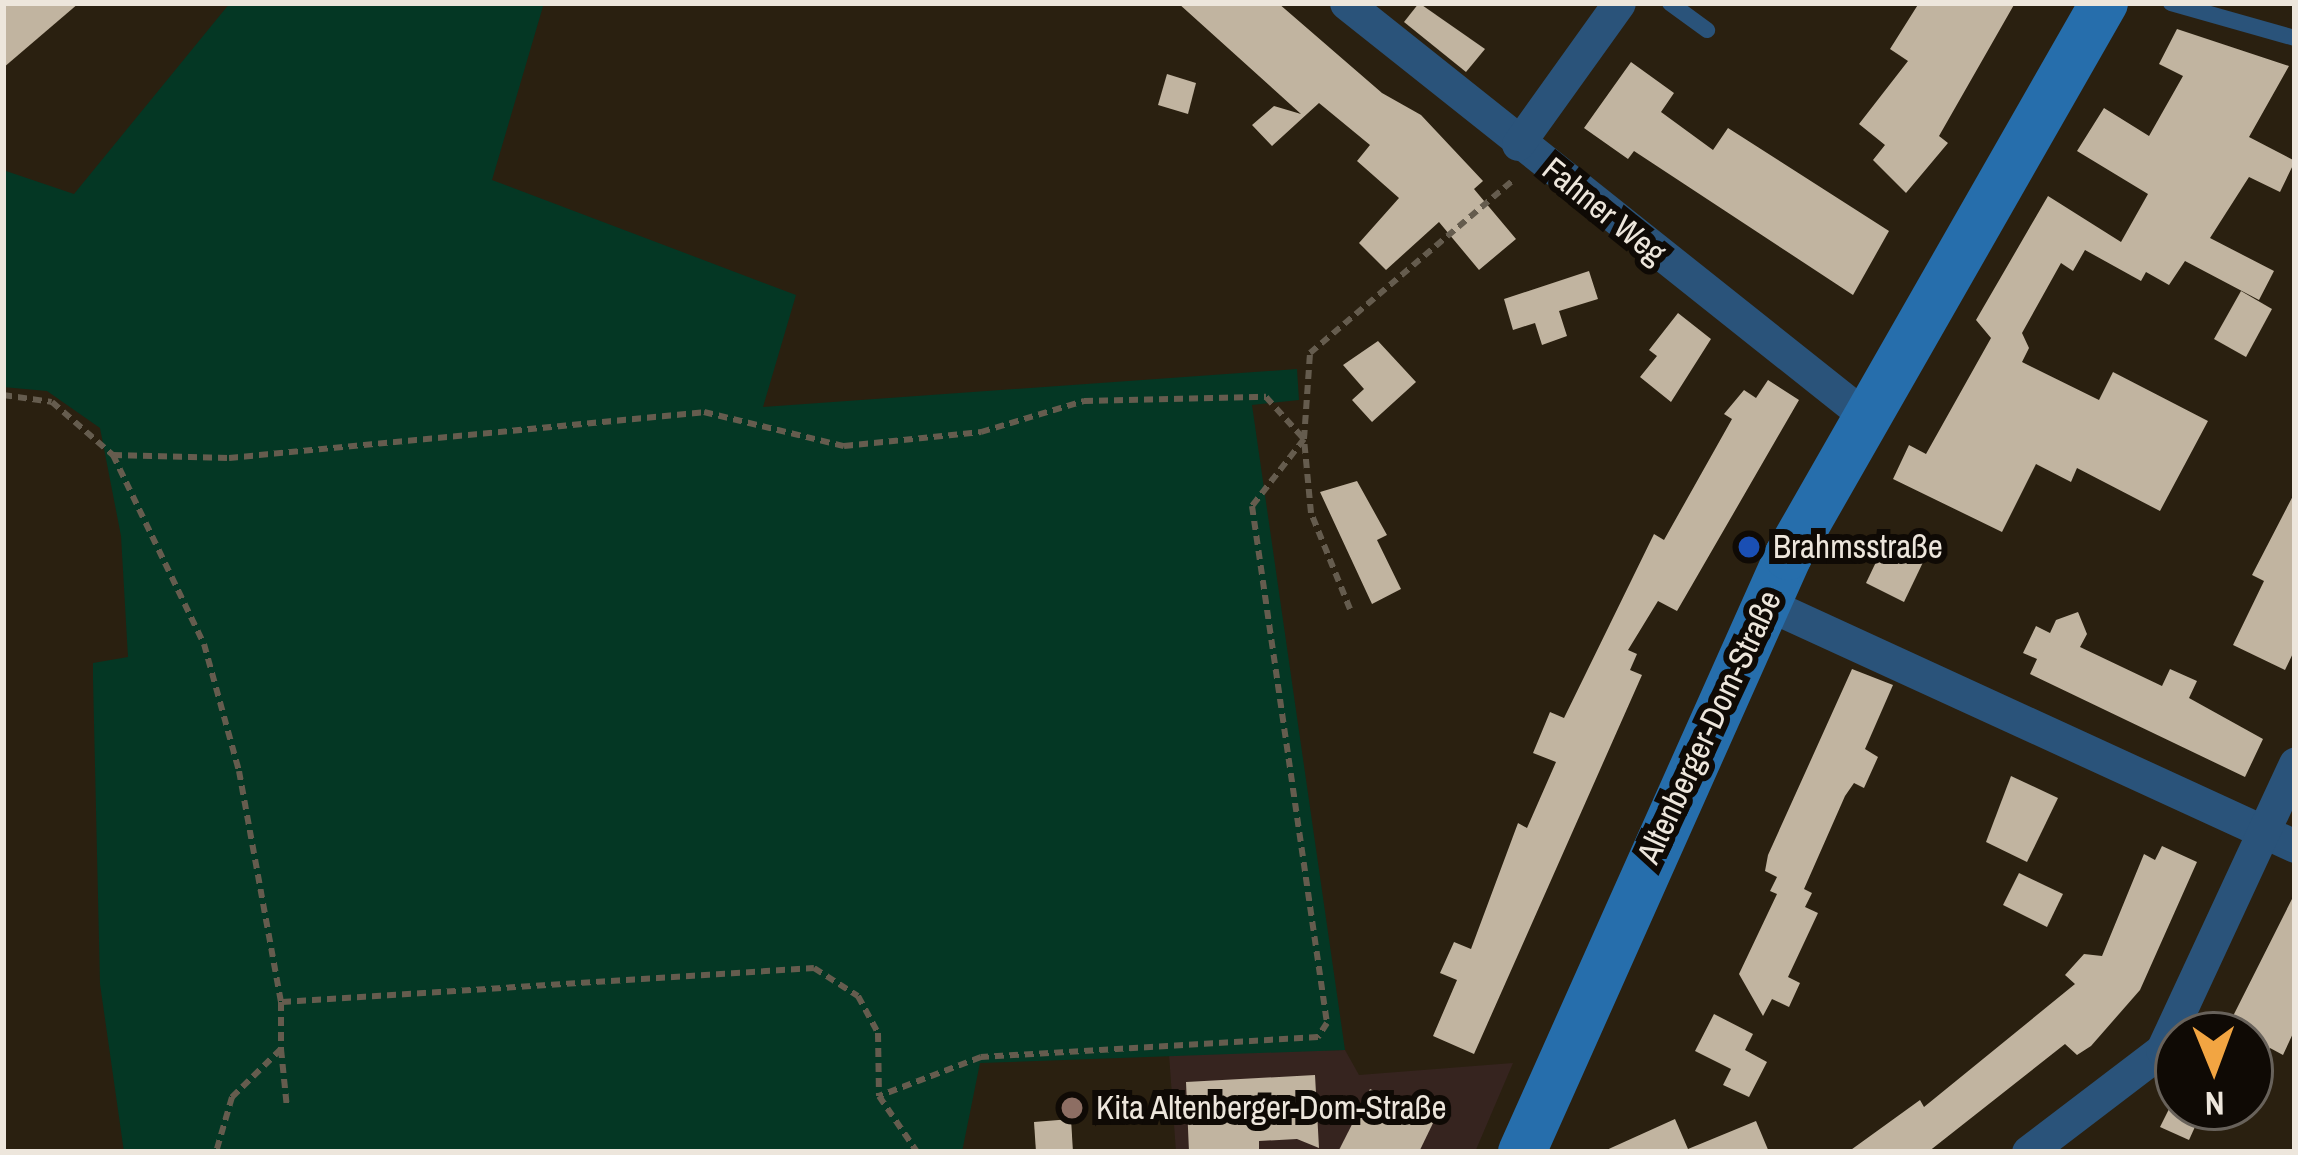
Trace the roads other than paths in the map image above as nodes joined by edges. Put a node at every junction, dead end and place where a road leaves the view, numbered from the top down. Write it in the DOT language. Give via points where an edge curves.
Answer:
graph roads {
  1 [pos="1346,3"];
  2 [pos="1619,3"];
  3 [pos="1670,3"];
  4 [pos="2104,3"];
  5 [pos="2171,3"];
  6 [pos="1707,31"];
  7 [pos="2295,38"];
  8 [pos="1528,151"];
  9 [pos="1864,415"];
  10 [pos="1765,603"];
  11 [pos="2295,763"];
  12 [pos="2280,838"];
  13 [pos="1522,1152"];
  14 [pos="2028,1152"];
  1 -- 8 [label="street, Fahner Weg"];
  2 -- 8 [label="street"];
  3 -- 6 [label="lane"];
  4 -- 9 [label="main road, Altenberger-Dom-Straße"];
  5 -- 7 [label="lane"];
  8 -- 9 [label="street, Fahner Weg"];
  9 -- 10 [label="main road, Altenberger-Dom-Straße"];
  10 -- 12 [label="street"];
  10 -- 13 [label="main road, Altenberger-Dom-Straße"];
  11 -- 12 [label="street"];
  12 -- 14 [label="street" via="2162,1050"];
}
